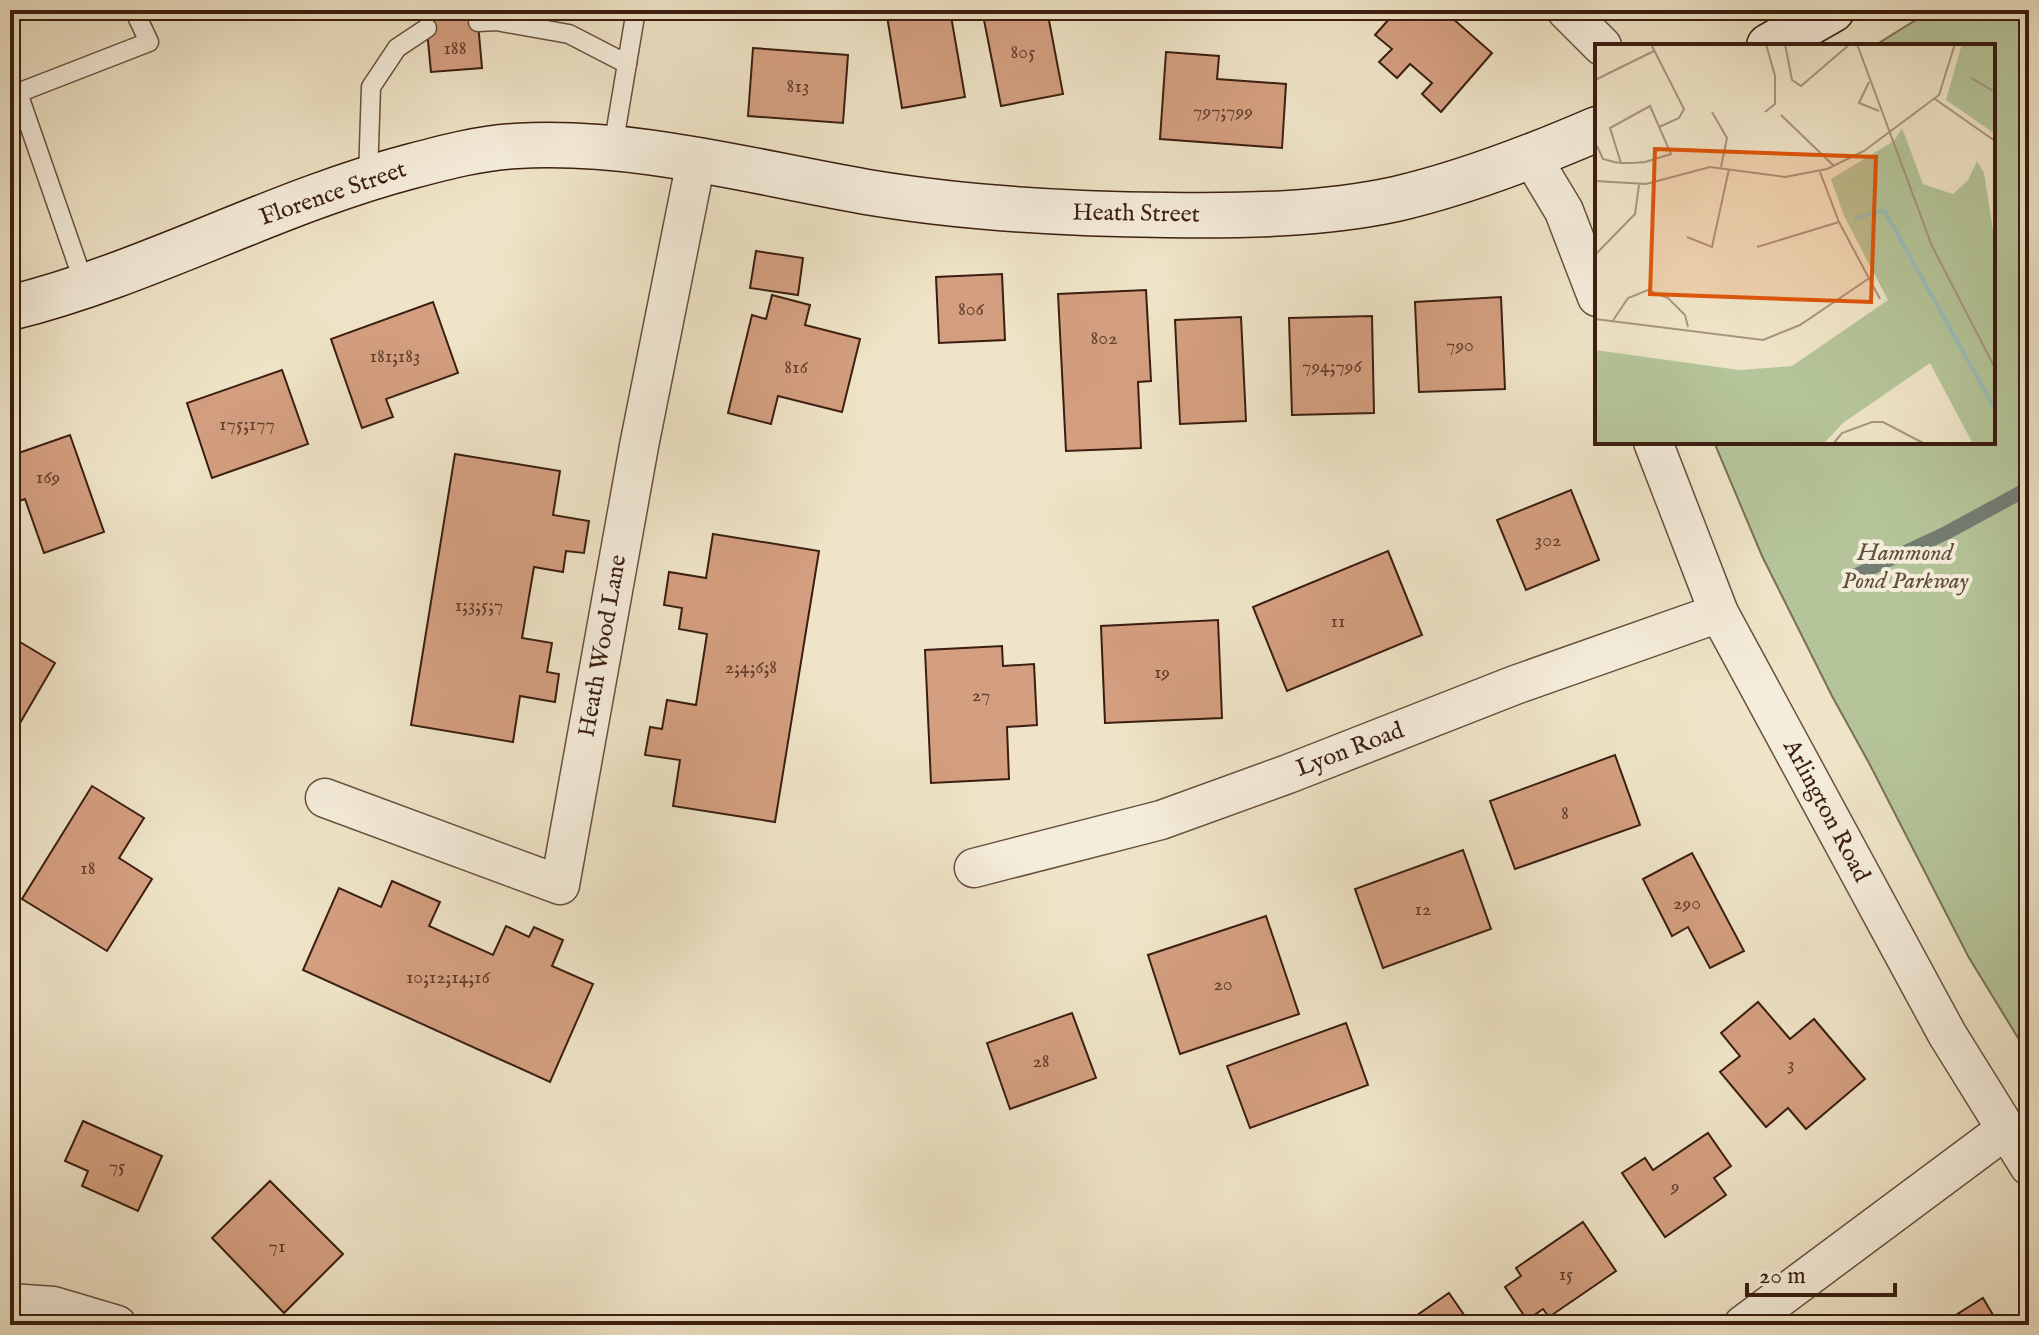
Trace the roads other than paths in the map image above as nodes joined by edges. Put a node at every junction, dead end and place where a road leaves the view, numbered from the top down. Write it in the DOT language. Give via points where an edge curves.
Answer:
graph roads {
  1 [pos="134,10"];
  2 [pos="636,10"];
  3 [pos="1566,10"];
  4 [pos="1832,10"];
  5 [pos="478,22"];
  6 [pos="427,28"];
  7 [pos="1600,44"];
  8 [pos="1772,44"];
  9 [pos="627,64"];
  10 [pos="14,95"];
  11 [pos="1595,130"];
  12 [pos="613,147"];
  13 [pos="1531,156"];
  14 [pos="682,158"];
  15 [pos="368,179"];
  16 [pos="85,286"];
  17 [pos="1595,292"];
  18 [pos="10,308"];
  19 [pos="1654,444"];
  20 [pos="1719,613"];
  21 [pos="325,798"];
  22 [pos="974,868"];
  23 [pos="2005,1130"];
  24 [pos="2029,1166"];
  25 [pos="10,1303"];
  26 [pos="117,1325"];
  27 [pos="1743,1325"];
  1 -- 10 [label="lane" via="149,42"];
  2 -- 9 [label="lane"];
  3 -- 7 [label="street"];
  4 -- 8 [label="street"];
  5 -- 9 [label="lane" via="569,34"];
  6 -- 15 [label="lane" via="397,48 371,87"];
  9 -- 12 [label="lane"];
  10 -- 16 [label="lane"];
  11 -- 13 [label="street, Heath Street"];
  12 -- 14 [label="street, Florence Street"];
  12 -- 15 [label="street, Florence Street" via="512,147 463,153"];
  13 -- 14 [label="street, Heath Street" via="1394,199 1297,212 1204,216 930,201"];
  13 -- 17 [label="street" via="1564,211"];
  14 -- 21 [label="street, Heath Wood Lane" via="639,446 560,885"];
  15 -- 16 [label="street, Florence Street"];
  16 -- 18 [label="street, Florence Street"];
  19 -- 20 [label="street, Arlington Road"];
  20 -- 22 [label="street, Lyon Road" via="1161,820"];
  20 -- 23 [label="street, Arlington Road" via="1947,1034"];
  23 -- 24 [label="street, Arlington Road"];
  23 -- 27 [label="street"];
  25 -- 26 [label="street" via="53,1306"];
}
